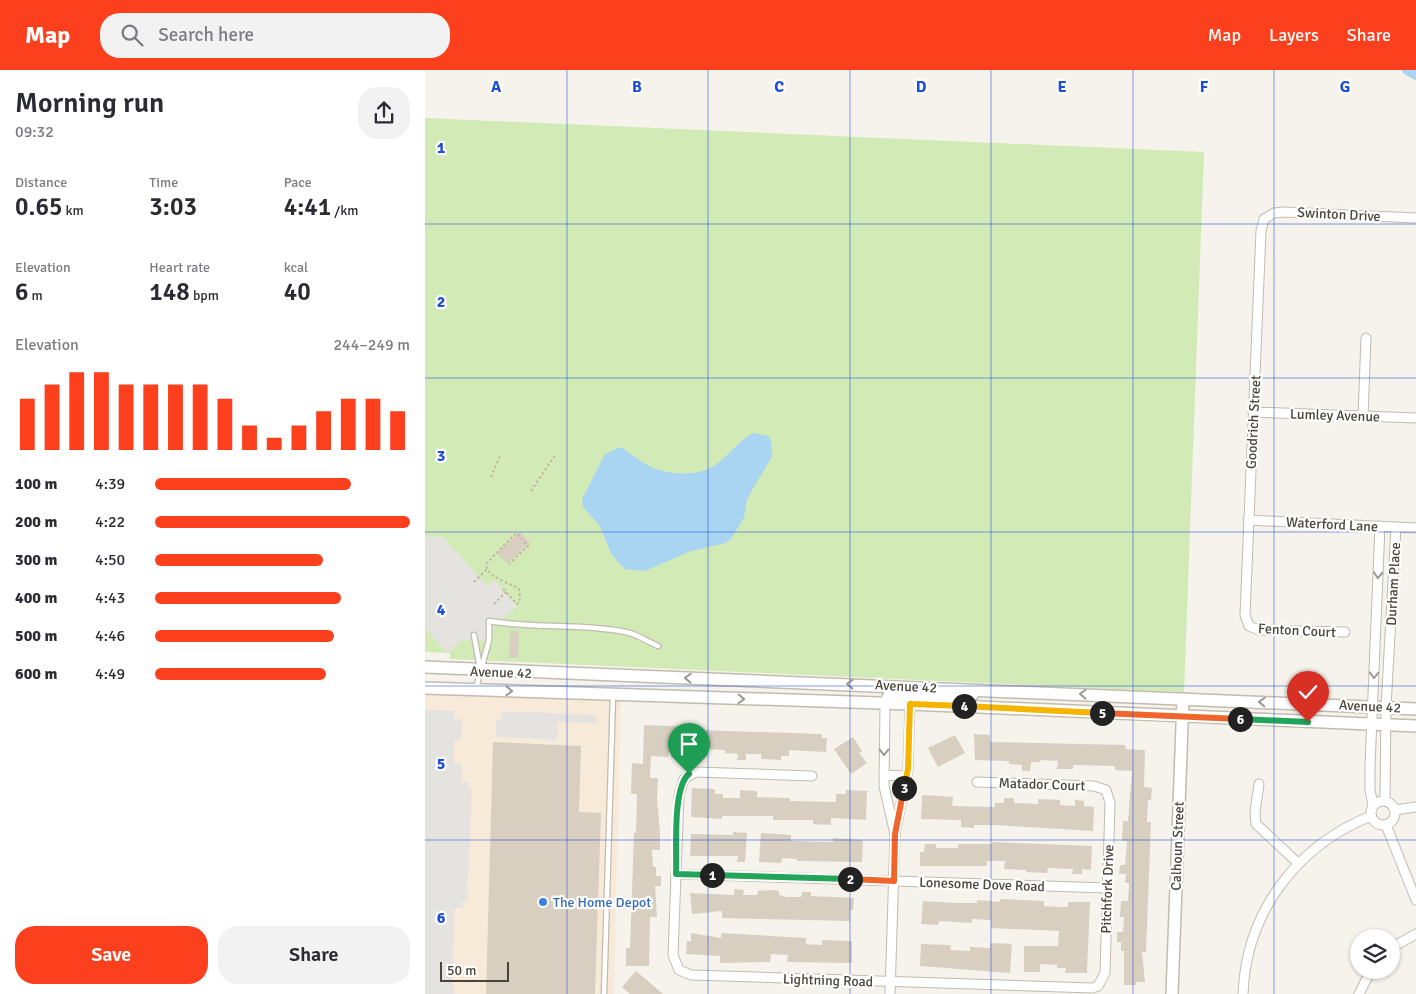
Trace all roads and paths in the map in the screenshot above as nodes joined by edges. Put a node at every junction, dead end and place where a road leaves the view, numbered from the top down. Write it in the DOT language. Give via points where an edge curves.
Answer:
graph roads {
  1 [pos="1416,218"];
  2 [pos="1264,219"];
  3 [pos="1366,338"];
  4 [pos="1253,412"];
  5 [pos="1363,416"];
  6 [pos="1416,418"];
  7 [pos="556,454"];
  8 [pos="500,456"];
  9 [pos="491,477"];
  10 [pos="531,491"];
  11 [pos="1248,520"];
  12 [pos="1380,526"];
  13 [pos="1396,527"];
  14 [pos="1416,528"];
  15 [pos="509,564"];
  16 [pos="487,569"];
  17 [pos="474,582"];
  18 [pos="503,588"];
  19 [pos="506,592"];
  20 [pos="494,604"];
  21 [pos="1249,626"];
  22 [pos="1345,632"];
  23 [pos="474,635"];
  24 [pos="1375,640"];
  25 [pos="1390,641"];
  26 [pos="658,646"];
  27 [pos="425,668"];
  28 [pos="480,671"];
  29 [pos="425,688"];
  30 [pos="475,690"];
  31 [pos="987,690"];
  32 [pos="613,694"];
  33 [pos="1183,699"];
  34 [pos="885,704"];
  35 [pos="910,704"];
  36 [pos="1372,706"];
  37 [pos="1387,707"];
  38 [pos="1416,708"];
  39 [pos="1182,716"];
  40 [pos="1371,724"];
  41 [pos="1386,725"];
  42 [pos="1416,726"];
  43 [pos="1370,766"];
  44 [pos="1385,766"];
  45 [pos="884,775"];
  46 [pos="812,776"];
  47 [pos="906,776"];
  48 [pos="977,782"];
  49 [pos="1259,784"];
  50 [pos="1106,790"];
  51 [pos="1385,801"];
  52 [pos="1373,805"];
  53 [pos="1416,807"];
  54 [pos="1395,810"];
  55 [pos="1371,816"];
  56 [pos="1386,825"];
  57 [pos="895,834"];
  58 [pos="1298,863"];
  59 [pos="676,874"];
  60 [pos="894,881"];
  61 [pos="1107,888"];
  62 [pos="1416,900"];
  63 [pos="1416,934"];
  64 [pos="1400,943"];
  65 [pos="1365,979"];
  66 [pos="891,982"];
  67 [pos="1098,986"];
  68 [pos="604,994"];
  69 [pos="890,994"];
  70 [pos="1172,994"];
  71 [pos="1243,994"];
  72 [pos="1359,994"];
  1 -- 2 [label="street, Swinton Drive" via="1284,212"];
  2 -- 4 [label="street, Goodrich Street"];
  3 -- 5 [label="street"];
  4 -- 5 [label="street, Lumley Avenue"];
  4 -- 11 [label="street, Goodrich Street"];
  5 -- 6 [label="street, Lumley Avenue"];
  7 -- 10 [label="path"];
  8 -- 9 [label="path"];
  11 -- 12 [label="street, Waterford Lane"];
  11 -- 21 [label="street, Goodrich Street" via="1244,602"];
  12 -- 13 [label="street, Waterford Lane"];
  12 -- 24 [label="street, Durham Place, one-way"];
  13 -- 14 [label="street, Waterford Lane"];
  13 -- 25 [label="street, Durham Place"];
  15 -- 16 [label="path" via="528,546 517,533 487,561"];
  16 -- 17 [label="path"];
  16 -- 19 [label="path" via="519,589 520,601 517,604"];
  18 -- 19 [label="path"];
  19 -- 20 [label="path"];
  21 -- 22 [label="street, Fenton Court" via="1266,631"];
  23 -- 28 [label="lane"];
  24 -- 25 [label="street, Durham Place"];
  24 -- 36 [label="street, Durham Place, one-way"];
  25 -- 37 [label="street, Durham Place"];
  26 -- 28 [label="lane" via="632,634 595,628 489,621 489,640"];
  27 -- 28 [label="street, Avenue 42"];
  28 -- 30 [label="lane"];
  31 -- 28 [label="street, Avenue 42, one-way"];
  29 -- 30 [label="street, Avenue 42"];
  30 -- 32 [label="street, Avenue 42, one-way"];
  33 -- 31 [label="street, Avenue 42, one-way"];
  31 -- 34 [label="street" via="958,697 889,694"];
  32 -- 34 [label="street, Avenue 42, one-way"];
  32 -- 68 [label="lane"];
  36 -- 33 [label="street, Avenue 42, one-way"];
  33 -- 39 [label="street, Calhoun Street"];
  34 -- 35 [label="street, Avenue 42"];
  34 -- 45 [label="street, one-way"];
  35 -- 39 [label="street, Avenue 42"];
  35 -- 47 [label="street"];
  36 -- 37 [label="street, Avenue 42"];
  36 -- 40 [label="street, Durham Place"];
  37 -- 38 [label="street, Avenue 42"];
  37 -- 41 [label="street, Durham Place"];
  39 -- 40 [label="street, Avenue 42"];
  39 -- 70 [label="street, Calhoun Street"];
  40 -- 41 [label="street, Avenue 42"];
  40 -- 43 [label="street, Durham Place"];
  41 -- 42 [label="street, Avenue 42"];
  41 -- 44 [label="street, Durham Place"];
  43 -- 44 [label="street"];
  43 -- 52 [label="street, Durham Place"];
  44 -- 51 [label="street, Durham Place"];
  45 -- 47 [label="street"];
  45 -- 57 [label="street"];
  46 -- 59 [label="street" via="695,772 684,779 679,795"];
  47 -- 57 [label="street"];
  48 -- 50 [label="street, Matador Court" via="1094,786"];
  49 -- 58 [label="street" via="1256,824"];
  50 -- 61 [label="street, Pitchfork Drive" via="1110,803"];
  51 -- 52 [label="street"];
  51 -- 54 [label="street"];
  52 -- 55 [label="street"];
  53 -- 54 [label="street"];
  54 -- 56 [label="street" via="1394,817"];
  55 -- 56 [label="street" via="1378,825"];
  55 -- 58 [label="street" via="1318,844"];
  56 -- 62 [label="street"];
  57 -- 60 [label="street"];
  58 -- 71 [label="street" via="1264,909 1253,932"];
  59 -- 60 [label="street, Lonesome Dove Road"];
  59 -- 66 [label="street, Lightning Road" via="673,955 679,970 691,975"];
  60 -- 61 [label="street, Lonesome Dove Road"];
  60 -- 66 [label="street"];
  61 -- 67 [label="street, Pitchfork Drive" via="1105,973"];
  63 -- 64 [label="street"];
  65 -- 72 [label="street"];
  66 -- 67 [label="street, Lightning Road"];
  66 -- 69 [label="street"];
}
